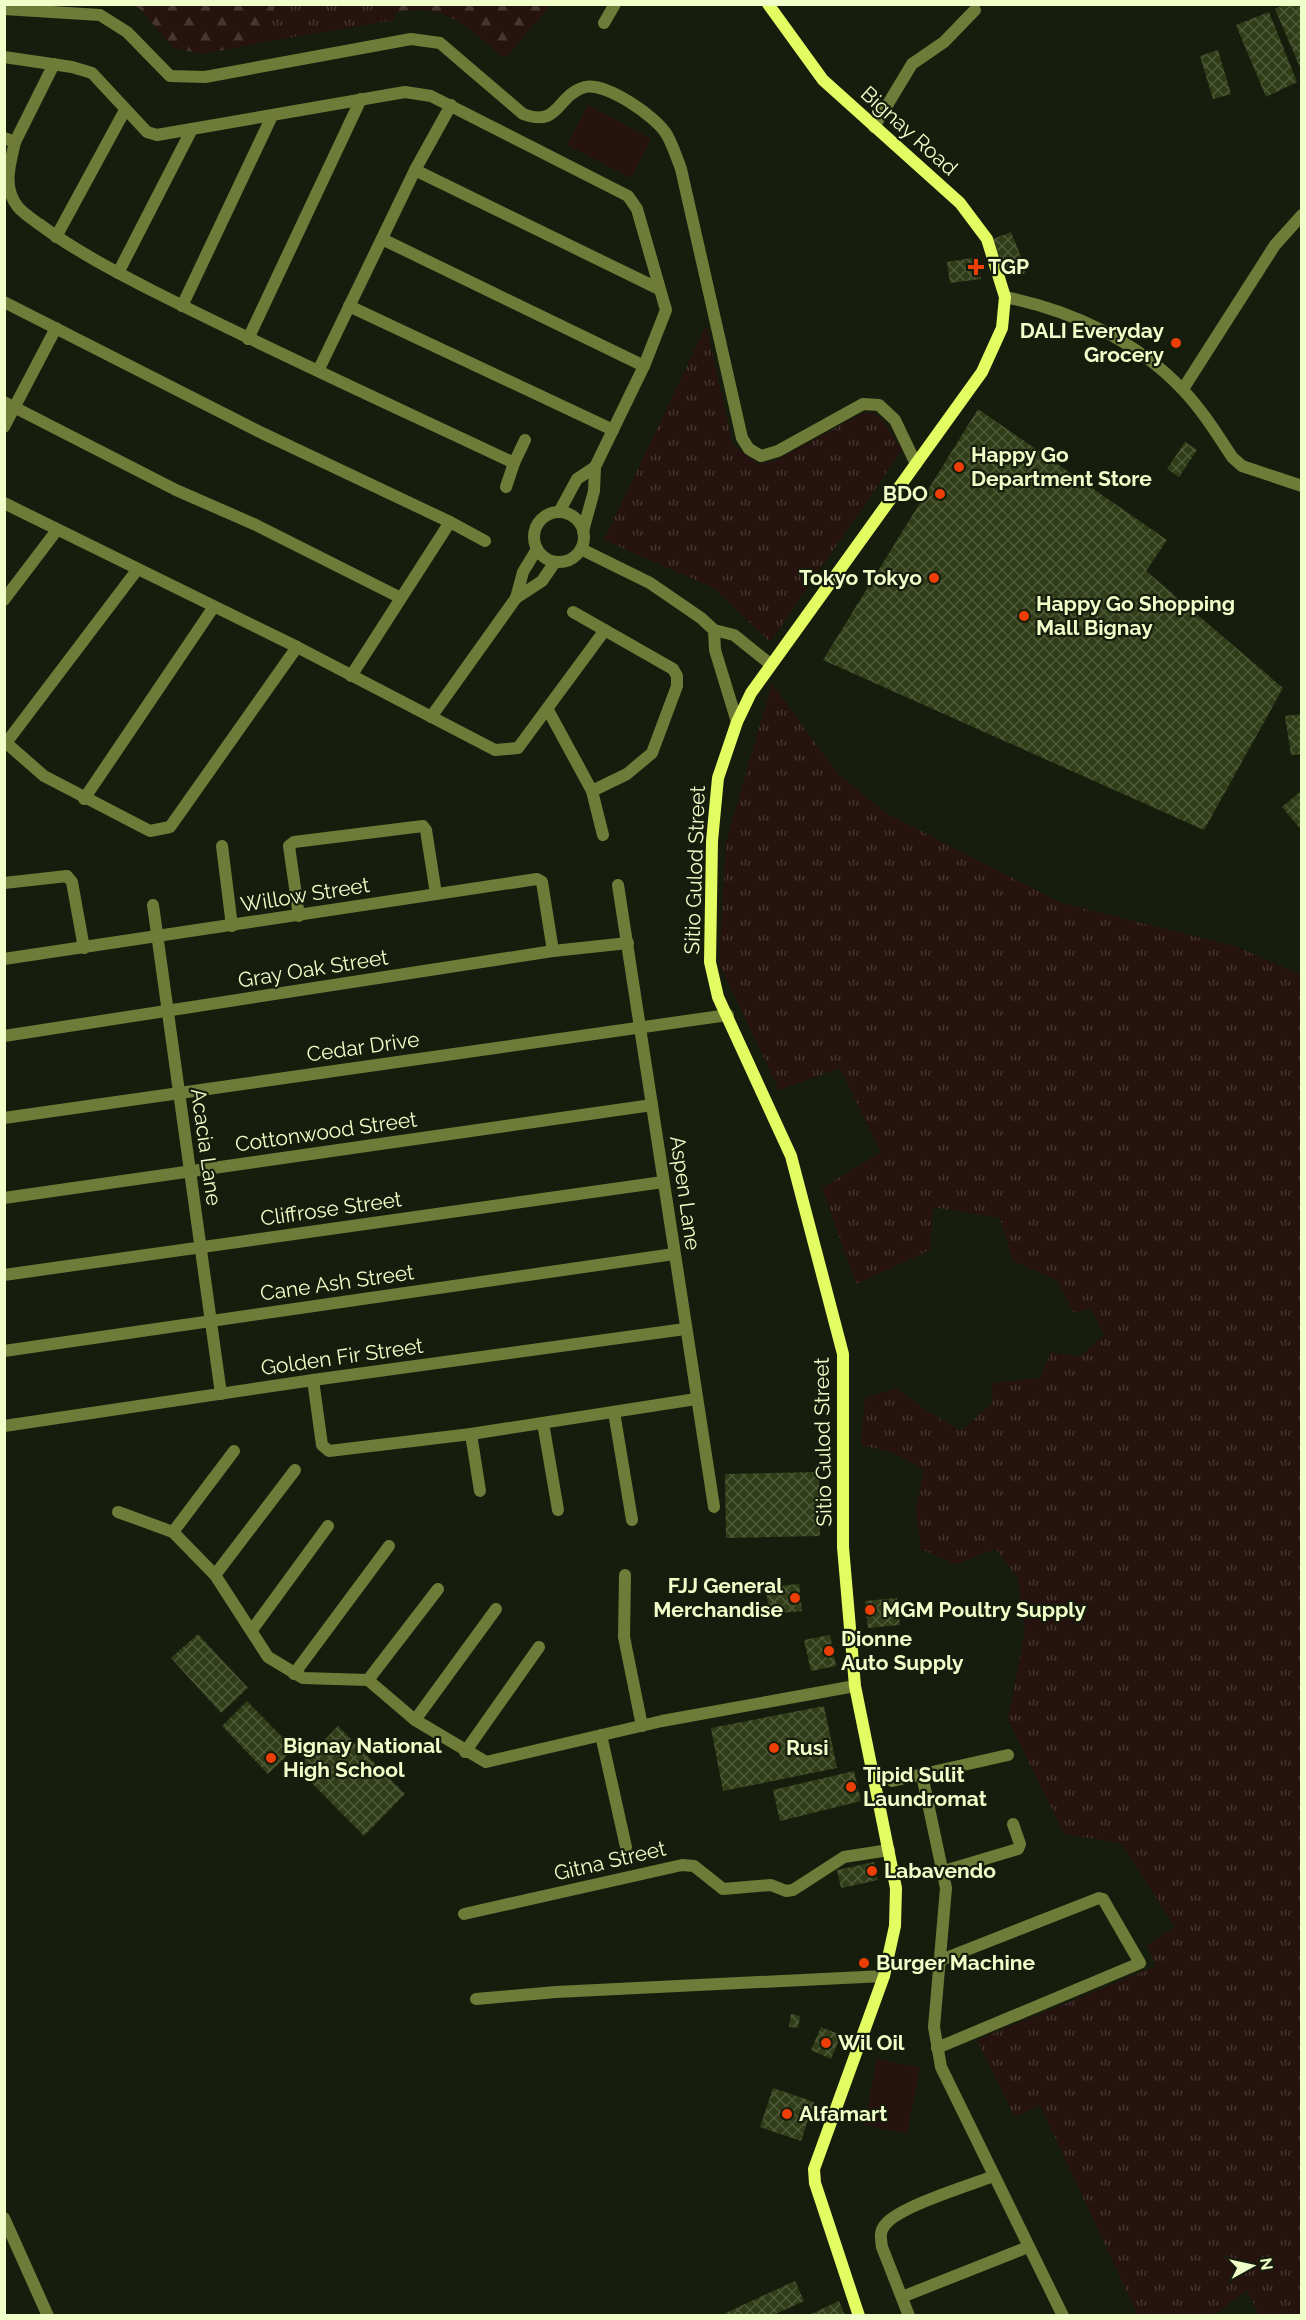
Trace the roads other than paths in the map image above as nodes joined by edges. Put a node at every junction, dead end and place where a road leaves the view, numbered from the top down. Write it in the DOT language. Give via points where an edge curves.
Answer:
graph roads {
  1 [pos="615,4"];
  2 [pos="768,4"];
  3 [pos="4,9"];
  4 [pos="975,10"];
  5 [pos="604,23"];
  6 [pos="4,57"];
  7 [pos="54,64"];
  8 [pos="361,99"];
  9 [pos="451,105"];
  10 [pos="125,110"];
  11 [pos="272,116"];
  12 [pos="874,127"];
  13 [pos="192,129"];
  14 [pos="10,140"];
  15 [pos="415,170"];
  16 [pos="1302,215"];
  17 [pos="56,237"];
  18 [pos="382,239"];
  19 [pos="118,273"];
  20 [pos="659,289"];
  21 [pos="1005,297"];
  22 [pos="4,302"];
  23 [pos="182,306"];
  24 [pos="350,306"];
  25 [pos="56,328"];
  26 [pos="248,339"];
  27 [pos="644,366"];
  28 [pos="319,369"];
  29 [pos="1183,389"];
  30 [pos="10,405"];
  31 [pos="4,427"];
  32 [pos="613,430"];
  33 [pos="525,440"];
  34 [pos="514,463"];
  35 [pos="916,464"];
  36 [pos="595,467"];
  37 [pos="1302,486"];
  38 [pos="506,487"];
  39 [pos="4,503"];
  40 [pos="559,512"];
  41 [pos="450,522"];
  42 [pos="57,530"];
  43 [pos="583,531"];
  44 [pos="485,541"];
  45 [pos="537,549"];
  46 [pos="580,549"];
  47 [pos="555,562"];
  48 [pos="137,570"];
  49 [pos="399,597"];
  50 [pos="516,598"];
  51 [pos="4,600"];
  52 [pos="213,608"];
  53 [pos="573,612"];
  54 [pos="605,630"];
  55 [pos="714,630"];
  56 [pos="297,647"];
  57 [pos="770,664"];
  58 [pos="351,676"];
  59 [pos="548,710"];
  60 [pos="431,717"];
  61 [pos="737,722"];
  62 [pos="5,742"];
  63 [pos="592,791"];
  64 [pos="84,799"];
  65 [pos="603,835"];
  66 [pos="222,846"];
  67 [pos="4,883"];
  68 [pos="618,885"];
  69 [pos="436,894"];
  70 [pos="153,905"];
  71 [pos="299,916"];
  72 [pos="232,926"];
  73 [pos="158,937"];
  74 [pos="628,943"];
  75 [pos="84,948"];
  76 [pos="553,951"];
  77 [pos="4,959"];
  78 [pos="168,1012"];
  79 [pos="728,1015"];
  80 [pos="642,1028"];
  81 [pos="4,1036"];
  82 [pos="179,1093"];
  83 [pos="652,1105"];
  84 [pos="4,1118"];
  85 [pos="190,1171"];
  86 [pos="663,1182"];
  87 [pos="4,1198"];
  88 [pos="200,1247"];
  89 [pos="674,1254"];
  90 [pos="4,1275"];
  91 [pos="210,1320"];
  92 [pos="685,1329"];
  93 [pos="4,1351"];
  94 [pos="313,1380"];
  95 [pos="221,1394"];
  96 [pos="696,1399"];
  97 [pos="614,1412"];
  98 [pos="543,1423"];
  99 [pos="4,1426"];
  100 [pos="471,1434"];
  101 [pos="234,1451"];
  102 [pos="295,1470"];
  103 [pos="480,1491"];
  104 [pos="714,1507"];
  105 [pos="558,1510"];
  106 [pos="118,1512"];
  107 [pos="632,1520"];
  108 [pos="327,1526"];
  109 [pos="173,1532"];
  110 [pos="390,1546"];
  111 [pos="215,1575"];
  112 [pos="625,1575"];
  113 [pos="438,1590"];
  114 [pos="496,1609"];
  115 [pos="252,1630"];
  116 [pos="539,1647"];
  117 [pos="294,1674"];
  118 [pos="368,1680"];
  119 [pos="855,1686"];
  120 [pos="415,1720"];
  121 [pos="642,1726"];
  122 [pos="601,1735"];
  123 [pos="465,1752"];
  124 [pos="1008,1755"];
  125 [pos="922,1774"];
  126 [pos="892,1781"];
  127 [pos="1013,1824"];
  128 [pos="626,1847"];
  129 [pos="889,1850"];
  130 [pos="944,1871"];
  131 [pos="464,1914"];
  132 [pos="941,1960"];
  133 [pos="884,1976"];
  134 [pos="476,1999"];
  135 [pos="937,2048"];
  136 [pos="994,2176"];
  137 [pos="4,2218"];
  138 [pos="1028,2247"];
  139 [pos="902,2297"];
  140 [pos="48,2316"];
  141 [pos="858,2316"];
  142 [pos="909,2316"];
  143 [pos="1063,2316"];
  1 -- 5 [label="street"];
  2 -- 12 [label="main road, Bignay Road" via="823,80"];
  3 -- 35 [label="street" via="99,15 127,32 170,76 205,77 411,39 440,43 523,114 536,119 549,117 579,90 600,88 638,107 666,133 681,169 742,438 749,449 761,456 778,451 863,404 879,405 895,420"];
  4 -- 12 [label="street" via="944,42 912,64"];
  6 -- 7 [label="street"];
  7 -- 10 [label="street" via="92,73"];
  7 -- 14 [label="street"];
  8 -- 9 [label="street" via="405,92 431,96"];
  8 -- 11 [label="street"];
  8 -- 26 [label="street"];
  9 -- 15 [label="street"];
  9 -- 20 [label="street" via="628,196 637,209"];
  10 -- 13 [label="street" via="147,132 157,135"];
  10 -- 17 [label="street"];
  11 -- 13 [label="street"];
  11 -- 23 [label="street"];
  12 -- 21 [label="main road, Bignay Road" via="960,203 987,239"];
  13 -- 19 [label="street"];
  14 -- 17 [label="street" via="9,193 18,208"];
  15 -- 18 [label="street"];
  15 -- 20 [label="street"];
  16 -- 29 [label="street" via="1275,245"];
  17 -- 19 [label="street"];
  18 -- 24 [label="street"];
  18 -- 27 [label="street"];
  19 -- 23 [label="street"];
  20 -- 27 [label="street" via="666,310"];
  21 -- 29 [label="street" via="1037,303 1088,323 1138,351"];
  21 -- 35 [label="main road, Sitio Gulod Street" via="1002,328 982,372"];
  22 -- 25 [label="street"];
  23 -- 26 [label="street"];
  24 -- 28 [label="street"];
  24 -- 32 [label="street"];
  25 -- 30 [label="street"];
  25 -- 41 [label="street" via="262,434"];
  26 -- 28 [label="street"];
  27 -- 32 [label="street"];
  28 -- 34 [label="street"];
  29 -- 37 [label="street" via="1242,466"];
  30 -- 31 [label="street"];
  30 -- 49 [label="street"];
  32 -- 36 [label="street"];
  33 -- 34 [label="street"];
  34 -- 38 [label="street"];
  35 -- 57 [label="main road, Sitio Gulod Street"];
  36 -- 40 [label="street" via="577,479"];
  36 -- 43 [label="street" via="594,491"];
  39 -- 42 [label="street"];
  40 -- 43 [label="street" via="574,518"];
  40 -- 45 [label="street" via="539,522 534,535"];
  41 -- 44 [label="street"];
  41 -- 49 [label="street"];
  42 -- 48 [label="street"];
  42 -- 51 [label="street"];
  43 -- 46 [label="street"];
  45 -- 47 [label="street" via="544,558"];
  45 -- 50 [label="street" via="523,572"];
  46 -- 47 [label="street" via="572,558"];
  46 -- 55 [label="street" via="650,583"];
  47 -- 50 [label="street" via="542,581"];
  48 -- 52 [label="street"];
  48 -- 62 [label="street"];
  49 -- 58 [label="street"];
  50 -- 60 [label="street"];
  52 -- 56 [label="street"];
  52 -- 64 [label="street"];
  53 -- 54 [label="street"];
  54 -- 59 [label="street"];
  54 -- 63 [label="street" via="673,669 677,686 651,753 627,774"];
  55 -- 57 [label="street" via="734,635"];
  55 -- 61 [label="street" via="715,650"];
  56 -- 58 [label="street"];
  56 -- 64 [label="street" via="170,826 150,831"];
  57 -- 61 [label="main road, Sitio Gulod Street"];
  58 -- 60 [label="street"];
  59 -- 60 [label="street" via="518,748 507,751 495,750"];
  59 -- 63 [label="street"];
  61 -- 79 [label="main road, Sitio Gulod Street" via="718,778 712,841 710,962 718,998"];
  62 -- 64 [label="street" via="44,776"];
  63 -- 65 [label="street"];
  66 -- 72 [label="street"];
  67 -- 75 [label="street" via="67,876 72,882"];
  68 -- 74 [label="street, Aspen Lane"];
  69 -- 71 [label="street, Willow Street"];
  69 -- 71 [label="street" via="423,826 294,842 289,846"];
  69 -- 76 [label="street, Willow Street" via="540,880"];
  70 -- 73 [label="street, Acacia Lane"];
  71 -- 72 [label="street, Willow Street"];
  72 -- 73 [label="street, Willow Street"];
  73 -- 75 [label="street, Willow Street"];
  73 -- 78 [label="street, Acacia Lane"];
  74 -- 76 [label="street, Gray Oak Street"];
  74 -- 80 [label="street, Aspen Lane"];
  75 -- 77 [label="street, Willow Street"];
  76 -- 78 [label="street, Gray Oak Street"];
  78 -- 81 [label="street, Gray Oak Street"];
  78 -- 82 [label="street, Acacia Lane"];
  79 -- 80 [label="street, Cedar Drive"];
  79 -- 119 [label="main road, Sitio Gulod Street" via="791,1156 843,1354 843,1547"];
  80 -- 82 [label="street, Cedar Drive"];
  80 -- 83 [label="street, Aspen Lane"];
  82 -- 84 [label="street, Cedar Drive"];
  82 -- 85 [label="street, Acacia Lane"];
  83 -- 85 [label="street, Cottonwood Street"];
  83 -- 86 [label="street, Aspen Lane"];
  85 -- 87 [label="street, Cottonwood Street"];
  85 -- 88 [label="street, Acacia Lane"];
  86 -- 88 [label="street, Cliffrose Street"];
  86 -- 89 [label="street, Aspen Lane"];
  88 -- 90 [label="street, Cliffrose Street"];
  88 -- 91 [label="street, Acacia Lane"];
  89 -- 91 [label="street, Cane Ash Street"];
  89 -- 92 [label="street, Aspen Lane"];
  91 -- 93 [label="street, Cane Ash Street"];
  91 -- 95 [label="street, Acacia Lane"];
  92 -- 94 [label="street, Golden Fir Street"];
  92 -- 96 [label="street, Aspen Lane"];
  94 -- 95 [label="street, Golden Fir Street"];
  94 -- 100 [label="street" via="322,1445 329,1451"];
  95 -- 99 [label="street, Golden Fir Street"];
  96 -- 97 [label="street"];
  96 -- 104 [label="street, Aspen Lane"];
  97 -- 98 [label="street"];
  97 -- 107 [label="street"];
  98 -- 100 [label="street"];
  98 -- 105 [label="street"];
  100 -- 103 [label="street"];
  101 -- 109 [label="street"];
  102 -- 111 [label="street"];
  106 -- 109 [label="street"];
  108 -- 115 [label="street"];
  109 -- 111 [label="street"];
  110 -- 117 [label="street"];
  111 -- 115 [label="street"];
  112 -- 121 [label="street" via="624,1637"];
  113 -- 118 [label="street"];
  114 -- 120 [label="street"];
  115 -- 117 [label="street" via="268,1657"];
  116 -- 123 [label="street"];
  117 -- 118 [label="street" via="303,1678"];
  118 -- 120 [label="street"];
  119 -- 121 [label="street"];
  119 -- 129 [label="main road, Sitio Gulod Street"];
  120 -- 123 [label="street"];
  121 -- 122 [label="street"];
  122 -- 123 [label="street" via="486,1762"];
  122 -- 128 [label="street"];
  124 -- 125 [label="street"];
  125 -- 126 [label="street"];
  125 -- 130 [label="street"];
  127 -- 130 [label="street" via="1020,1844 1018,1850"];
  129 -- 131 [label="street, Gitna Street" via="844,1857 786,1892 771,1885 723,1889 693,1866 682,1865"];
  129 -- 133 [label="main road, Sitio Gulod Street" via="896,1888 895,1926"];
  130 -- 132 [label="street" via="946,1906"];
  132 -- 135 [label="street" via="934,2027"];
  132 -- 135 [label="street" via="1099,1898 1140,1963"];
  133 -- 134 [label="street"];
  133 -- 141 [label="main road, Sitio Gulod Street" via="814,2169 815,2183"];
  135 -- 136 [label="street" via="950,2088"];
  136 -- 138 [label="street"];
  136 -- 139 [label="street" via="902,2212 884,2226 880,2235 882,2247"];
  137 -- 140 [label="street"];
  138 -- 139 [label="street"];
  138 -- 143 [label="street"];
  139 -- 142 [label="street"];
}
